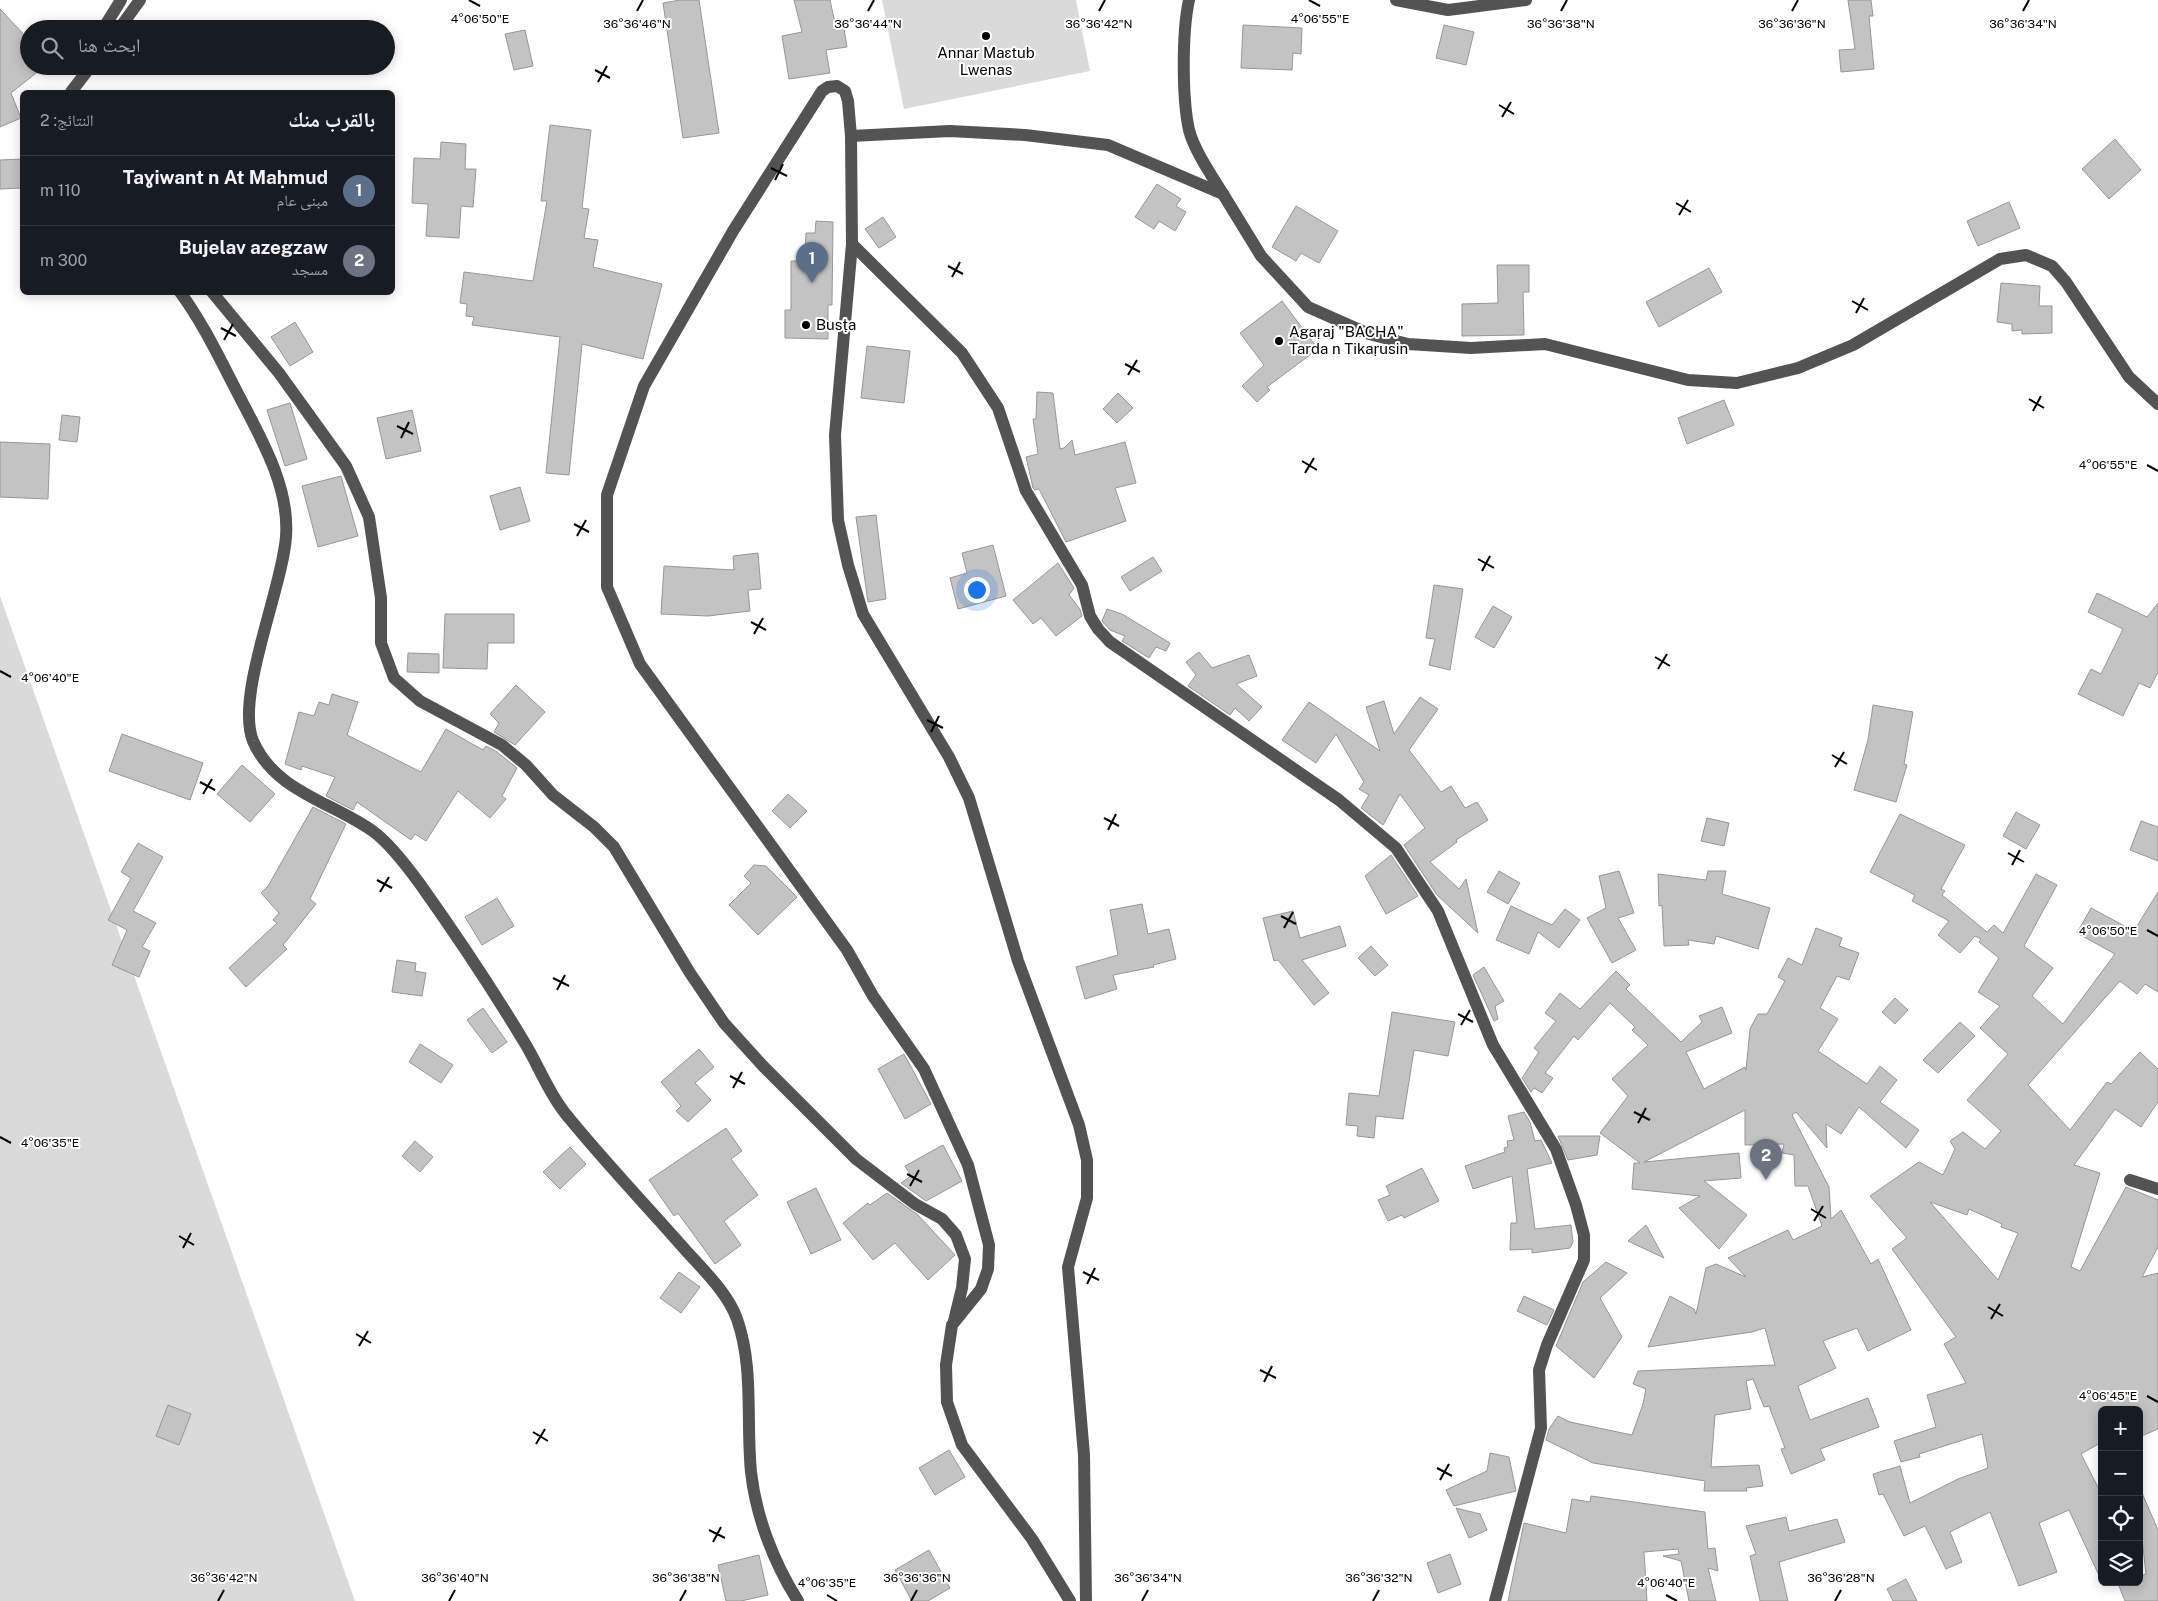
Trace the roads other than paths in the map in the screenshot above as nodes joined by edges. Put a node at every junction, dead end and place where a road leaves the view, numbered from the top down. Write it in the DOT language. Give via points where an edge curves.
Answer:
graph roads {
  1 [pos="121,0"];
  2 [pos="140,0"];
  3 [pos="1189,0"];
  4 [pos="1396,0"];
  5 [pos="1526,0"];
  6 [pos="109,20"];
  7 [pos="126,20"];
  8 [pos="78,75"];
  9 [pos="84,75"];
  10 [pos="71,90"];
  11 [pos="72,90"];
  12 [pos="851,136"];
  13 [pos="1223,194"];
  14 [pos="852,244"];
  15 [pos="182,295"];
  16 [pos="214,295"];
  17 [pos="2158,404"];
  18 [pos="2130,1180"];
  19 [pos="2158,1189"];
  20 [pos="952,1326"];
  21 [pos="798,1601"];
  22 [pos="1070,1601"];
  23 [pos="1086,1601"];
  24 [pos="1495,1601"];
  1 -- 6 [label="street"];
  2 -- 7 [label="street"];
  3 -- 13 [label="street" via="1184,67 1189,130"];
  4 -- 5 [label="street" via="1448,10"];
  8 -- 10 [label="street"];
  9 -- 11 [label="street"];
  12 -- 13 [label="street" via="950,131 1025,135 1108,146"];
  12 -- 14 [label="street"];
  12 -- 20 [label="street" via="845,91 837,86 828,87 733,231 644,386 607,495 607,586 640,664 847,950 873,996 924,1070 968,1165 989,1245 988,1269 981,1289"];
  13 -- 17 [label="street" via="1261,256 1308,306 1369,334 1408,344 1471,348 1545,344 1688,380 1737,382 1798,368 1853,345 2000,259 2026,255 2052,266 2129,377"];
  14 -- 23 [label="street" via="835,435 838,520 848,565 863,614 950,757 968,798 1018,961 1079,1125 1087,1160 1086,1198 1068,1267 1084,1456"];
  14 -- 24 [label="street" via="962,353 998,408 1026,491 1082,585 1090,616 1098,629 1110,642 1339,800 1396,848 1438,911 1493,1045 1556,1149 1584,1235 1584,1260 1539,1370 1541,1428"];
  15 -- 21 [label="street" via="201,320 270,455 282,496 286,534 277,590 252,680 249,714 252,738 276,773 300,792 375,833 418,881 519,1035 566,1114 712,1280 736,1315 746,1354 751,1474 763,1526 777,1564"];
  16 -- 20 [label="street" via="279,373 346,466 369,517 381,598 381,643 394,678 420,701 502,745 526,765 553,795 594,827 614,847 690,973 731,1030 856,1159 915,1204 942,1219 956,1235 965,1259 962,1288"];
  18 -- 19 [label="street"];
  20 -- 22 [label="street" via="946,1365 947,1402 962,1445 1032,1539"];
}
